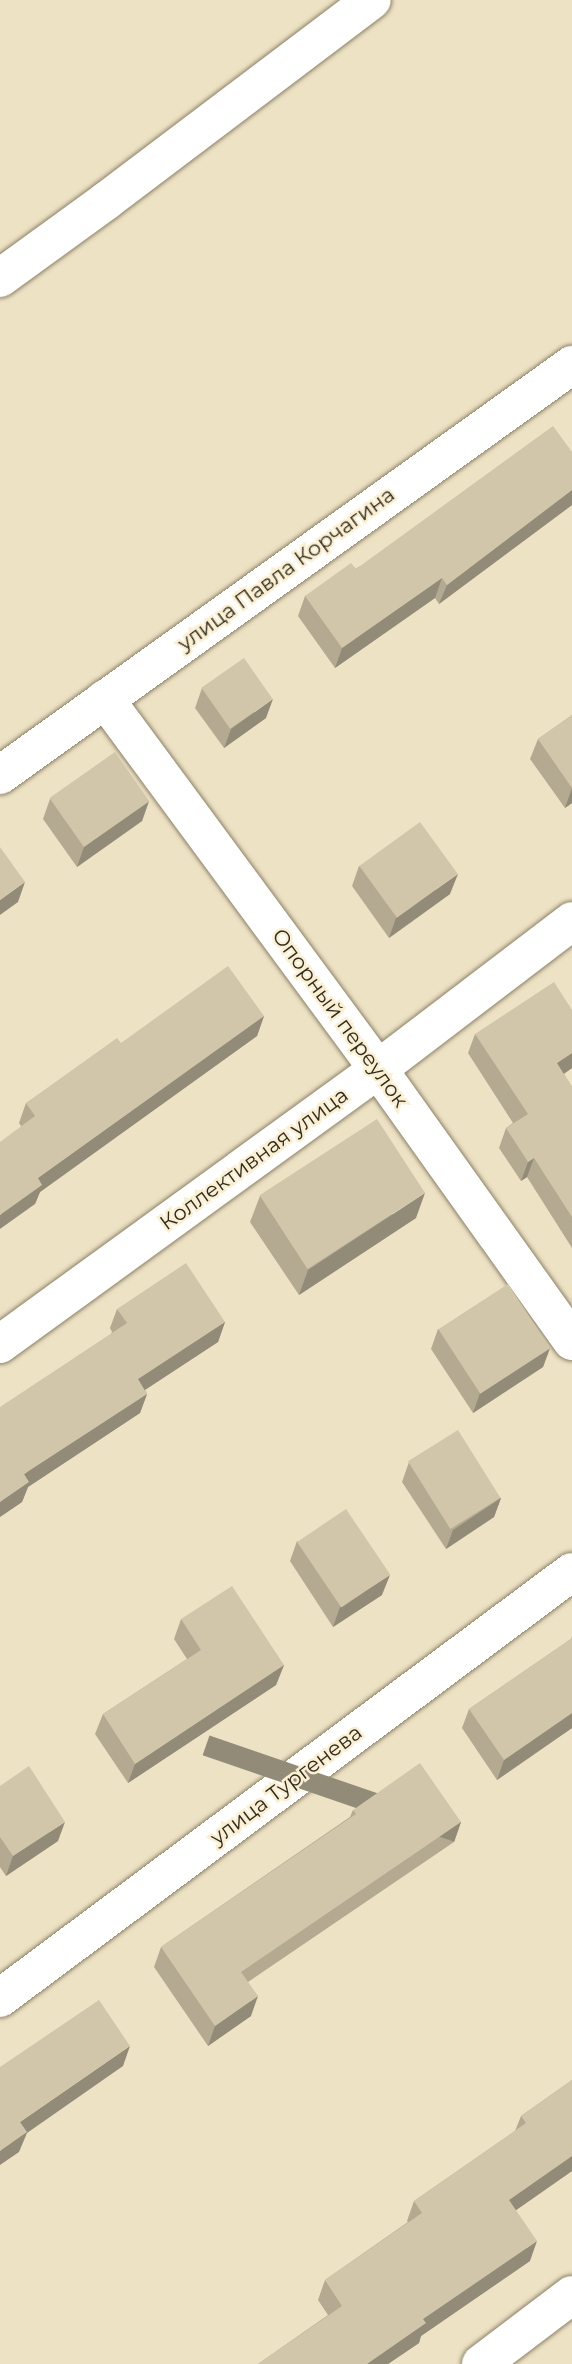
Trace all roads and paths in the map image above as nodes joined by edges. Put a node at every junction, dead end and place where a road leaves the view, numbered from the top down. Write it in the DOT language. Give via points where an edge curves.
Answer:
graph roads {
  1 [pos="372,0"];
  2 [pos="0,278"];
  3 [pos="572,365"];
  4 [pos="105,699"];
  5 [pos="0,775"];
  6 [pos="572,920"];
  7 [pos="378,1069"];
  8 [pos="572,1340"];
  9 [pos="0,1344"];
  10 [pos="572,1572"];
  11 [pos="0,1998"];
  12 [pos="572,2295"];
  13 [pos="481,2364"];
  1 -- 2 [label="street"];
  3 -- 4 [label="street, улица Павла Корчагина"];
  4 -- 5 [label="street, улица Павла Корчагина"];
  4 -- 7 [label="street, Опорный переулок"];
  6 -- 7 [label="street, Коллективная улица"];
  7 -- 8 [label="street, Опорный переулок"];
  7 -- 9 [label="street, Коллективная улица"];
  10 -- 11 [label="street, улица Тургенева"];
  12 -- 13 [label="street"];
}
